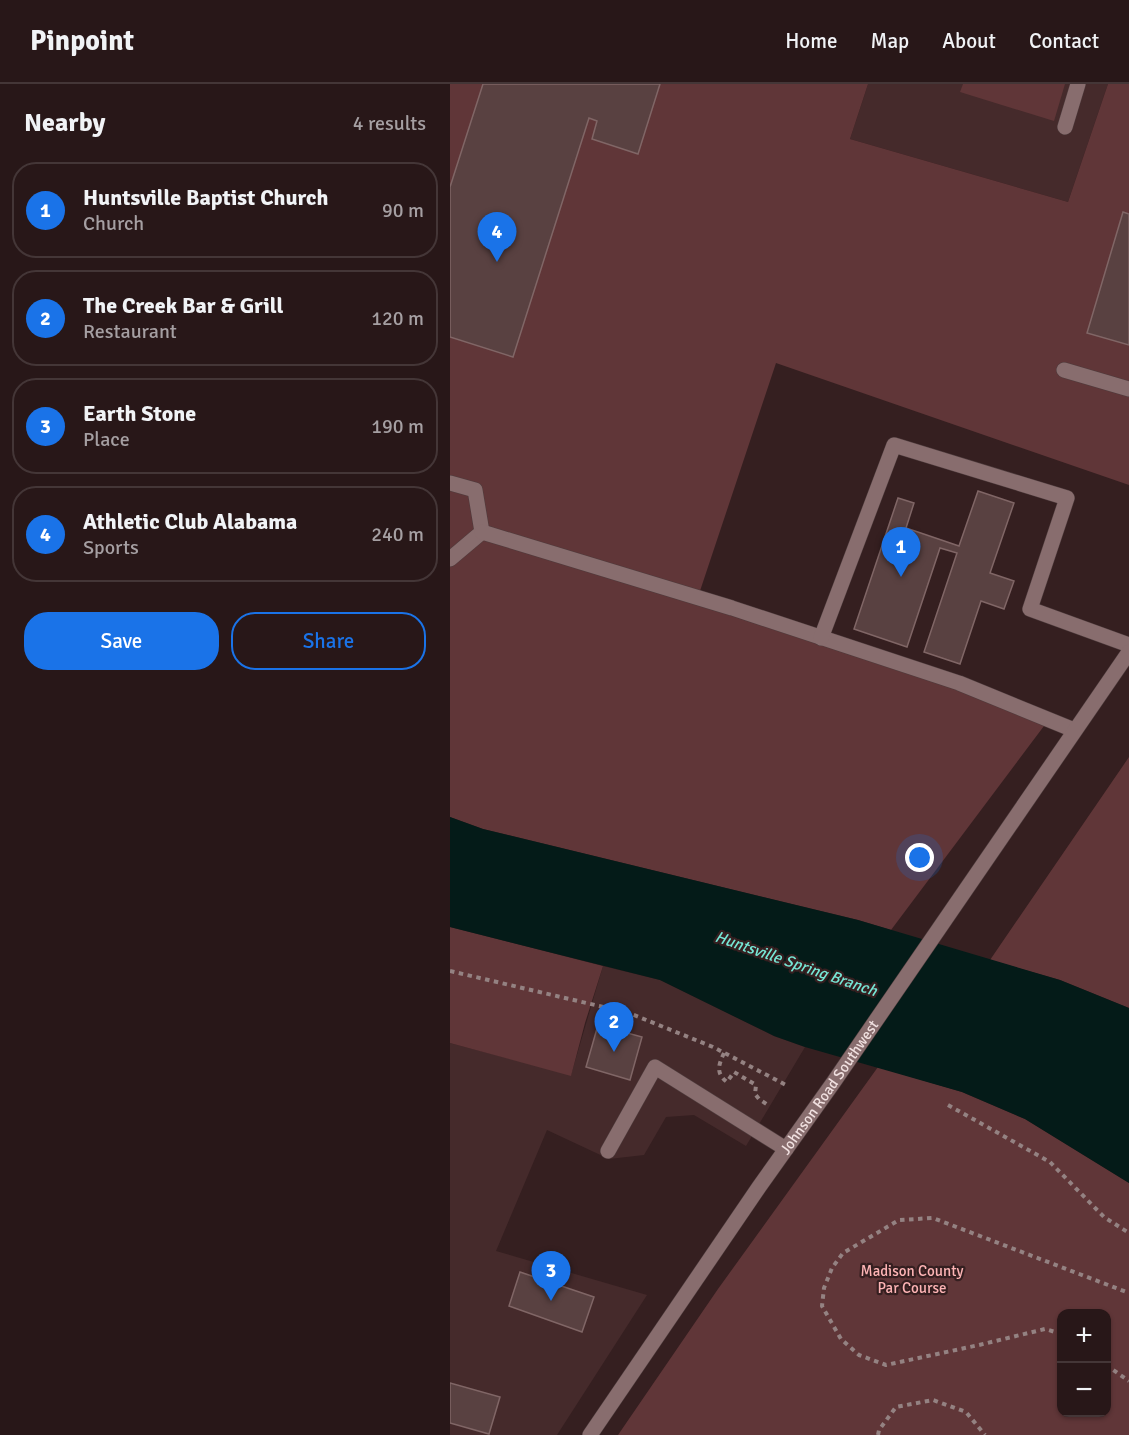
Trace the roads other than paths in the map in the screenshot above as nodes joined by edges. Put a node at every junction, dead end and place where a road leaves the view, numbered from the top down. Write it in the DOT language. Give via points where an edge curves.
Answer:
graph roads {
  1 [pos="1078,84"];
  2 [pos="1065,127"];
  3 [pos="1064,370"];
  4 [pos="1129,389"];
  5 [pos="450,483"];
  6 [pos="482,532"];
  7 [pos="450,560"];
  8 [pos="821,638"];
  9 [pos="1129,645"];
  10 [pos="1129,652"];
  11 [pos="1074,730"];
  12 [pos="786,1149"];
  13 [pos="608,1150"];
  14 [pos="590,1435"];
  1 -- 2 [label="street"];
  3 -- 4 [label="street"];
  5 -- 6 [label="street" via="475,490"];
  6 -- 7 [label="street"];
  6 -- 8 [label="street"];
  8 -- 9 [label="street" via="894,445 1067,498 1030,609"];
  8 -- 11 [label="street" via="959,683"];
  10 -- 11 [label="street, Johnson Road Southwest"];
  11 -- 12 [label="street, Johnson Road Southwest"];
  12 -- 13 [label="street" via="655,1068"];
  12 -- 14 [label="street, Johnson Road Southwest"];
}
